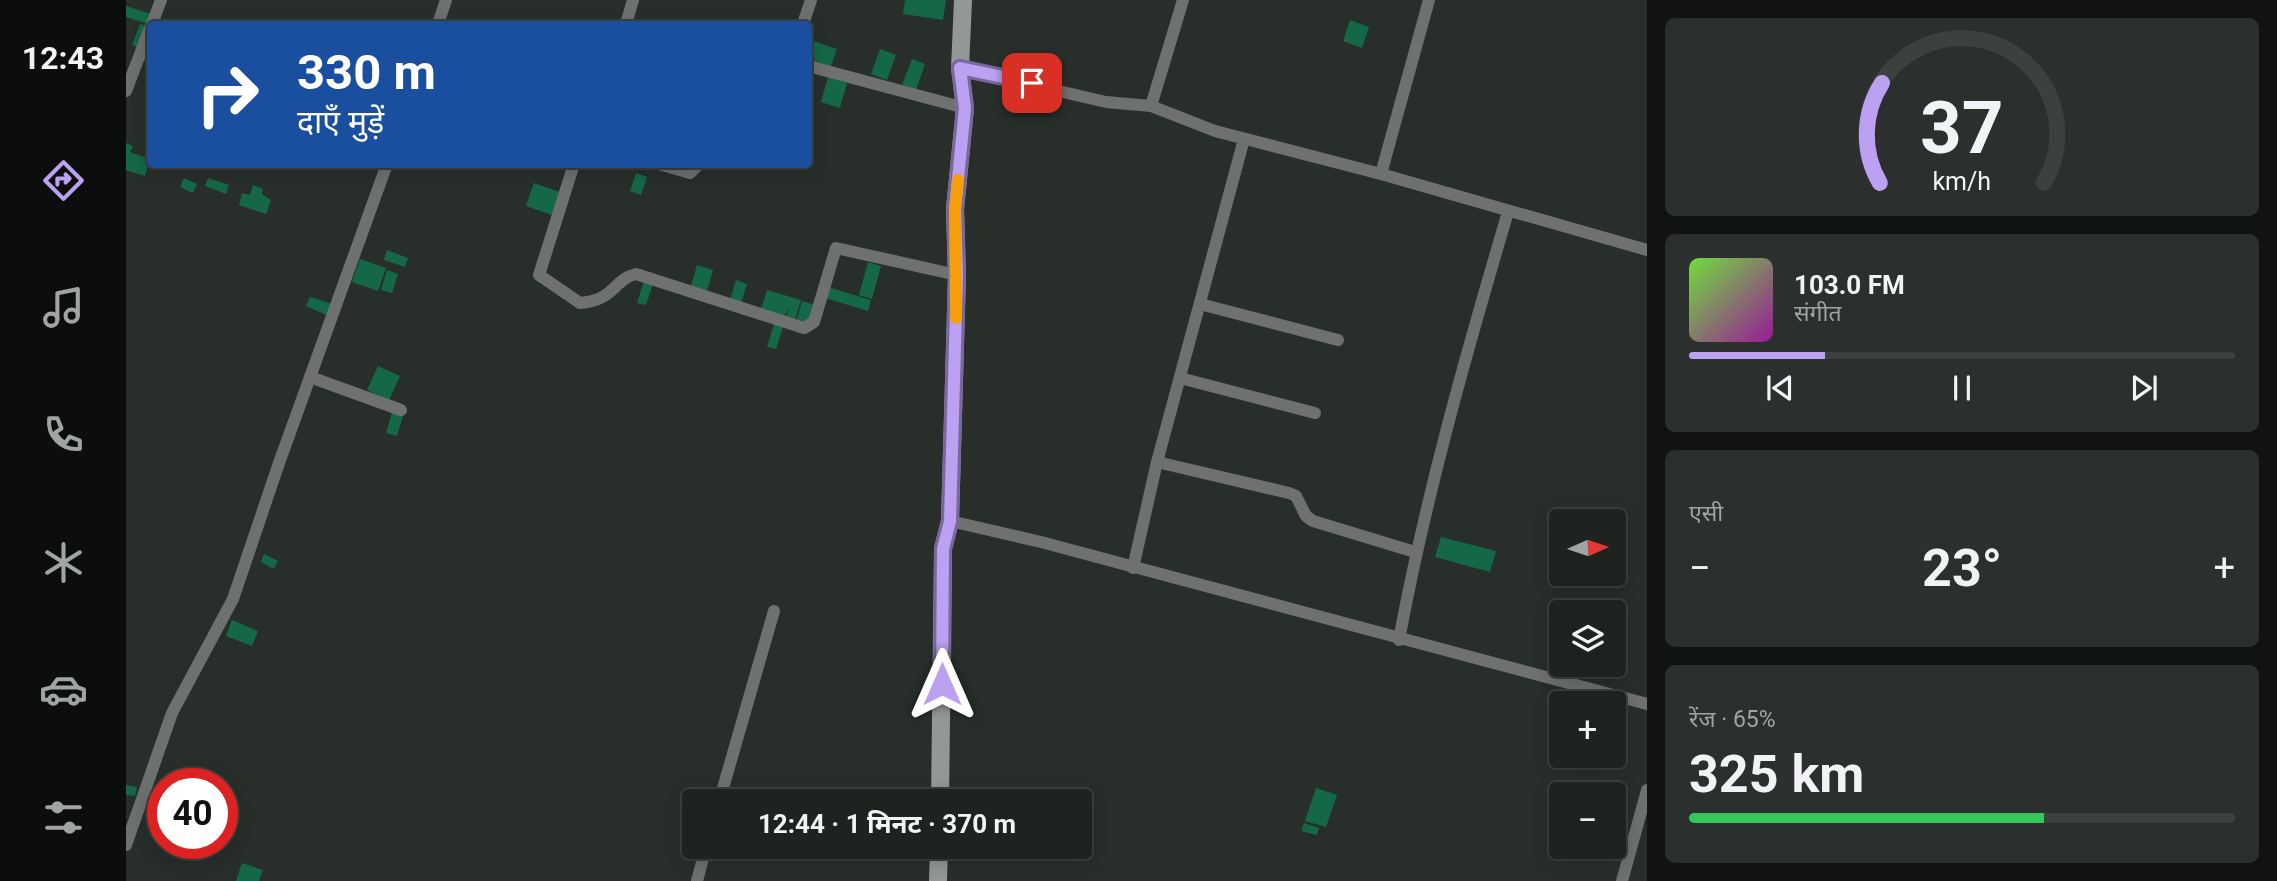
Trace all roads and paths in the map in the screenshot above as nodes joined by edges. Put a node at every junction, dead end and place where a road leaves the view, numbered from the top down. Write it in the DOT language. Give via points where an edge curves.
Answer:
graph roads {
  1 [pos="161,0"];
  2 [pos="446,0"];
  3 [pos="634,0"];
  4 [pos="811,0"];
  5 [pos="963,0"];
  6 [pos="1183,0"];
  7 [pos="1429,0"];
  8 [pos="153,21"];
  9 [pos="439,21"];
  10 [pos="627,21"];
  11 [pos="804,21"];
  12 [pos="147,36"];
  13 [pos="812,67"];
  14 [pos="960,68"];
  15 [pos="126,91"];
  16 [pos="1151,106"];
  17 [pos="965,108"];
  18 [pos="1244,139"];
  19 [pos="386,168"];
  20 [pos="573,168"];
  21 [pos="673,168"];
  22 [pos="695,168"];
  23 [pos="1381,174"];
  24 [pos="1508,212"];
  25 [pos="1647,250"];
  26 [pos="957,275"];
  27 [pos="1200,304"];
  28 [pos="1338,340"];
  29 [pos="310,377"];
  30 [pos="1180,378"];
  31 [pos="401,410"];
  32 [pos="1315,413"];
  33 [pos="1157,462"];
  34 [pos="950,521"];
  35 [pos="1415,552"];
  36 [pos="1133,568"];
  37 [pos="774,611"];
  38 [pos="1399,640"];
  39 [pos="1647,704"];
  40 [pos="723,789"];
  41 [pos="940,789"];
  42 [pos="1647,790"];
  43 [pos="126,845"];
  44 [pos="703,859"];
  45 [pos="939,859"];
  46 [pos="697,881"];
  47 [pos="938,881"];
  48 [pos="1622,881"];
  1 -- 8 [label="street"];
  2 -- 9 [label="street"];
  3 -- 10 [label="street"];
  4 -- 11 [label="street"];
  5 -- 14 [label="street"];
  6 -- 16 [label="street"];
  7 -- 23 [label="street"];
  12 -- 15 [label="street"];
  13 -- 17 [label="street"];
  14 -- 16 [label="street" via="1106,102"];
  14 -- 17 [label="street"];
  16 -- 18 [label="street"];
  17 -- 26 [label="street" via="955,209"];
  18 -- 23 [label="street"];
  18 -- 27 [label="street"];
  19 -- 29 [label="street"];
  20 -- 26 [label="street" via="540,275 580,303 606,297 636,274 804,328 814,322 836,248"];
  21 -- 22 [label="street" via="690,173"];
  23 -- 24 [label="street"];
  24 -- 25 [label="street"];
  24 -- 35 [label="street"];
  26 -- 34 [label="street"];
  27 -- 28 [label="street"];
  27 -- 30 [label="street"];
  29 -- 31 [label="street"];
  29 -- 43 [label="street" via="233,599 172,713"];
  30 -- 32 [label="street"];
  30 -- 33 [label="street"];
  33 -- 35 [label="street" via="1289,493 1296,496 1312,521"];
  33 -- 36 [label="street"];
  34 -- 36 [label="street"];
  34 -- 41 [label="street" via="943,549"];
  35 -- 38 [label="street"];
  36 -- 38 [label="street"];
  37 -- 40 [label="street"];
  38 -- 39 [label="street"];
  42 -- 48 [label="street"];
  44 -- 46 [label="street"];
  45 -- 47 [label="street"];
}
